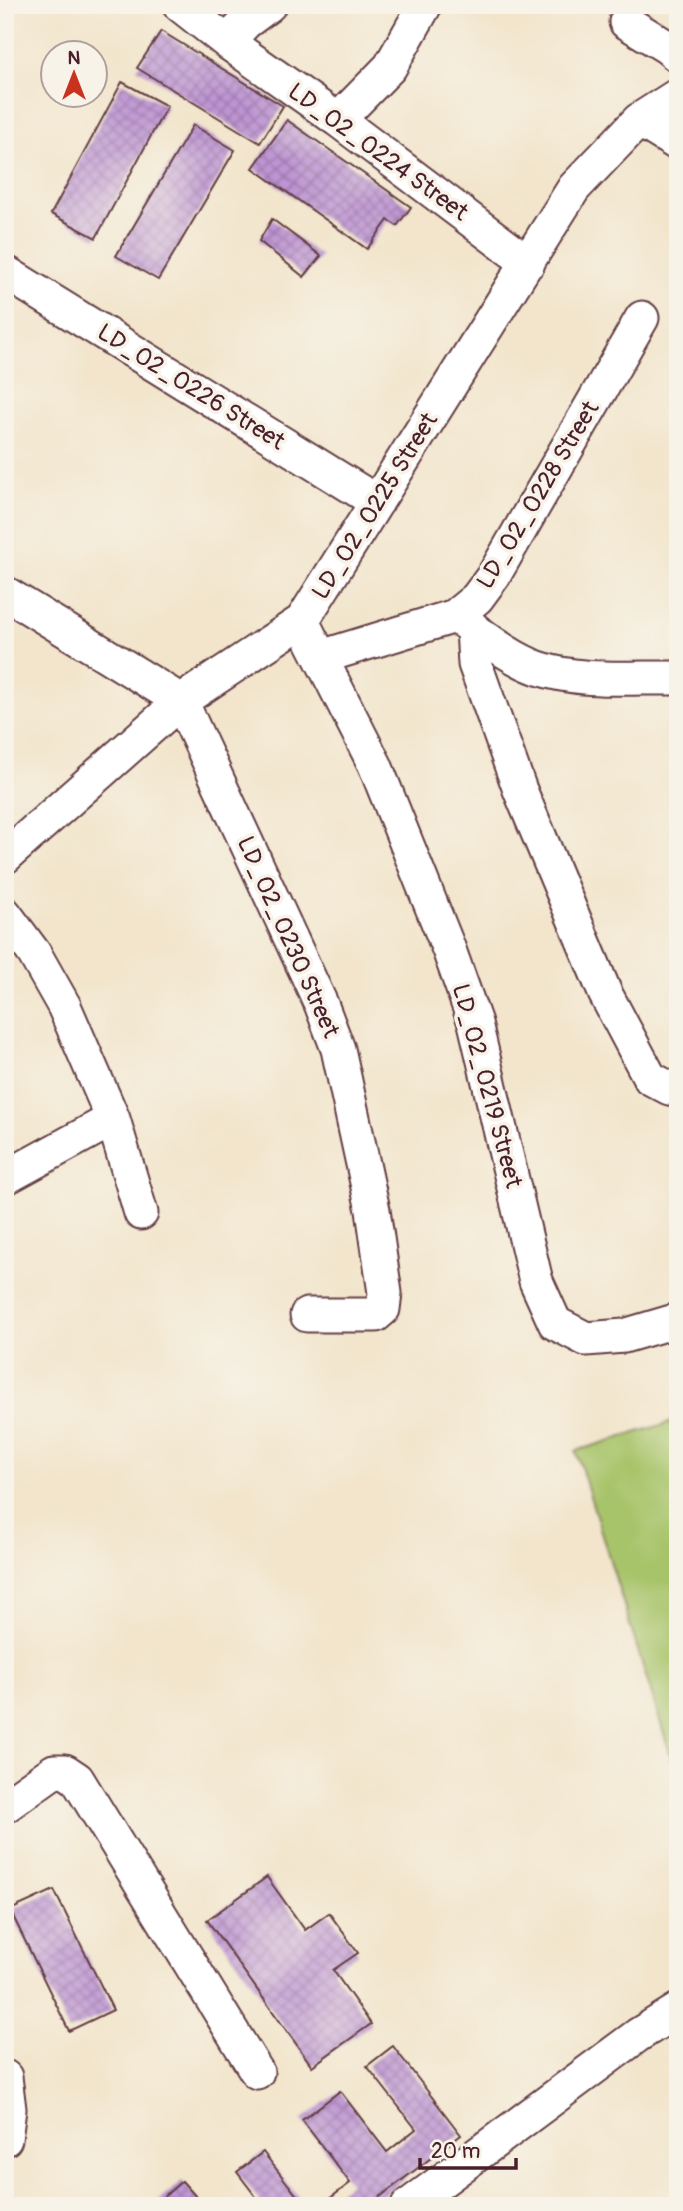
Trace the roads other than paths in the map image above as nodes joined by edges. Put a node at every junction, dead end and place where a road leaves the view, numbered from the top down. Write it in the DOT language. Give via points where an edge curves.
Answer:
graph roads {
  1 [pos="180,5"];
  2 [pos="269,5"];
  3 [pos="425,5"];
  4 [pos="626,22"];
  5 [pos="227,42"];
  6 [pos="678,56"];
  7 [pos="678,95"];
  8 [pos="338,120"];
  9 [pos="639,120"];
  10 [pos="678,144"];
  11 [pos="528,263"];
  12 [pos="5,272"];
  13 [pos="642,318"];
  14 [pos="377,502"];
  15 [pos="5,593"];
  16 [pos="302,621"];
  17 [pos="464,622"];
  18 [pos="321,657"];
  19 [pos="678,678"];
  20 [pos="181,701"];
  21 [pos="5,857"];
  22 [pos="5,914"];
  23 [pos="678,1090"];
  24 [pos="113,1119"];
  25 [pos="5,1178"];
  26 [pos="141,1213"];
  27 [pos="307,1315"];
  28 [pos="678,1320"];
  29 [pos="5,1806"];
  30 [pos="678,2010"];
  31 [pos="257,2072"];
  32 [pos="5,2077"];
  33 [pos="5,2139"];
  34 [pos="408,2206"];
  1 -- 5 [label="street, LD_02_0224 Street"];
  2 -- 5 [label="street"];
  3 -- 8 [label="street" via="390,67"];
  4 -- 6 [label="street"];
  5 -- 8 [label="street, LD_02_0224 Street"];
  7 -- 9 [label="street, LD_02_0225 Street"];
  8 -- 11 [label="street, LD_02_0224 Street"];
  9 -- 10 [label="street"];
  9 -- 11 [label="street, LD_02_0225 Street" via="574,188"];
  11 -- 14 [label="street, LD_02_0225 Street"];
  12 -- 14 [label="street, LD_02_0226 Street"];
  13 -- 17 [label="street, LD_02_0228 Street"];
  14 -- 16 [label="street, LD_02_0225 Street"];
  15 -- 20 [label="street"];
  16 -- 18 [label="street, LD_02_0219 Street"];
  16 -- 20 [label="street, LD_02_0225 Street"];
  17 -- 18 [label="street, LD_02_0228 Street"];
  17 -- 19 [label="street" via="539,668 581,677"];
  17 -- 23 [label="street" via="520,790 605,993 650,1077"];
  18 -- 28 [label="street, LD_02_0219 Street" via="375,765 475,1023 536,1282 555,1323 586,1339 624,1336"];
  20 -- 21 [label="street, LD_02_0225 Street"];
  20 -- 27 [label="street, LD_02_0230 Street" via="338,1049 373,1210 385,1293 383,1309 376,1315"];
  22 -- 24 [label="street" via="64,1006"];
  24 -- 25 [label="street"];
  24 -- 26 [label="street"];
  29 -- 31 [label="street" via="54,1771 65,1771 77,1779"];
  30 -- 34 [label="street"];
  32 -- 33 [label="street" via="9,2109"];
}
